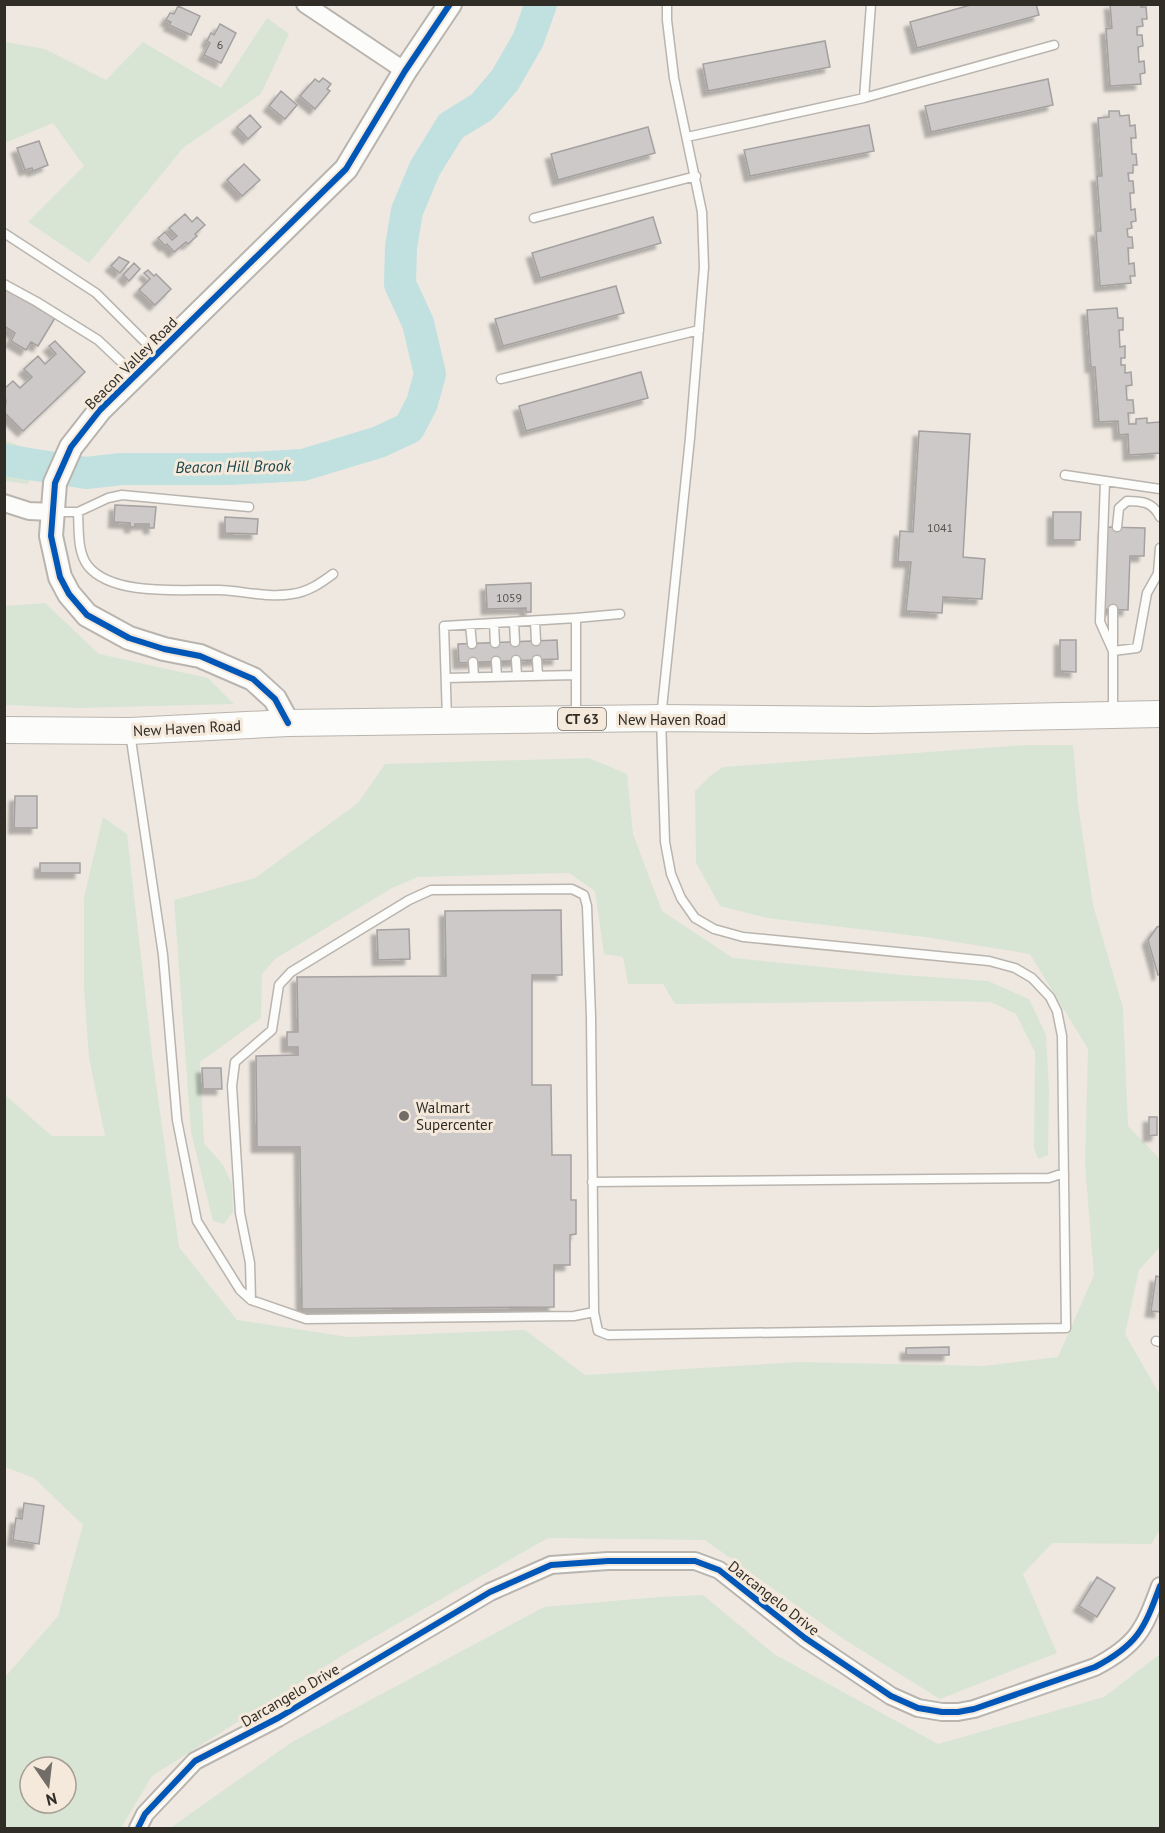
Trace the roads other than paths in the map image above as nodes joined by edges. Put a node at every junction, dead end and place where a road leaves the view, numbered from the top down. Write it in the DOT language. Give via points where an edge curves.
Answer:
graph roads {
  1 [pos="305,4"];
  2 [pos="450,4"];
  3 [pos="667,4"];
  4 [pos="871,4"];
  5 [pos="1054,45"];
  6 [pos="405,71"];
  7 [pos="864,98"];
  8 [pos="687,137"];
  9 [pos="696,176"];
  10 [pos="534,218"];
  11 [pos="4,233"];
  12 [pos="4,284"];
  13 [pos="699,330"];
  14 [pos="157,353"];
  15 [pos="134,375"];
  16 [pos="501,379"];
  17 [pos="1065,475"];
  18 [pos="1105,481"];
  19 [pos="1161,489"];
  20 [pos="4,503"];
  21 [pos="249,507"];
  22 [pos="52,512"];
  23 [pos="78,512"];
  24 [pos="1161,517"];
  25 [pos="1118,527"];
  26 [pos="1161,548"];
  27 [pos="1159,573"];
  28 [pos="333,574"];
  29 [pos="1113,609"];
  30 [pos="620,614"];
  31 [pos="576,618"];
  32 [pos="535,621"];
  33 [pos="514,622"];
  34 [pos="494,623"];
  35 [pos="470,625"];
  36 [pos="536,641"];
  37 [pos="515,642"];
  38 [pos="495,643"];
  39 [pos="472,644"];
  40 [pos="1113,651"];
  41 [pos="516,660"];
  42 [pos="537,660"];
  43 [pos="496,661"];
  44 [pos="473,662"];
  45 [pos="576,675"];
  46 [pos="517,676"];
  47 [pos="538,676"];
  48 [pos="474,677"];
  49 [pos="497,677"];
  50 [pos="446,678"];
  51 [pos="1161,714"];
  52 [pos="1113,715"];
  53 [pos="661,718"];
  54 [pos="576,719"];
  55 [pos="448,721"];
  56 [pos="288,723"];
  57 [pos="4,730"];
  58 [pos="130,731"];
  59 [pos="1064,1173"];
  60 [pos="592,1182"];
  61 [pos="251,1300"];
  62 [pos="594,1312"];
  63 [pos="1161,1587"];
  64 [pos="138,1828"];
  1 -- 6 [label="street"];
  2 -- 6 [label="street, Beacon Valley Road"];
  3 -- 8 [label="lane" via="674,78"];
  4 -- 7 [label="lane"];
  5 -- 7 [label="lane"];
  6 -- 14 [label="street, Beacon Valley Road" via="346,169"];
  7 -- 8 [label="lane"];
  8 -- 9 [label="lane"];
  9 -- 10 [label="lane"];
  9 -- 13 [label="lane" via="704,267"];
  11 -- 14 [label="lane" via="96,293"];
  12 -- 15 [label="lane" via="98,340"];
  13 -- 16 [label="lane"];
  13 -- 53 [label="lane"];
  14 -- 15 [label="street, Beacon Valley Road"];
  15 -- 22 [label="street, Beacon Valley Road" via="71,447 55,483"];
  17 -- 18 [label="lane"];
  18 -- 19 [label="lane"];
  18 -- 40 [label="lane" via="1100,622"];
  20 -- 22 [label="street" via="29,511"];
  21 -- 23 [label="lane" via="122,495"];
  22 -- 23 [label="lane"];
  22 -- 56 [label="street, Beacon Valley Road" via="51,536 60,578 87,615 129,639 200,656 253,679 275,699"];
  23 -- 28 [label="lane" via="81,546 88,566 118,583 152,590 279,595 296,594"];
  24 -- 25 [label="lane" via="1148,502 1127,501 1119,508"];
  26 -- 27 [label="lane"];
  27 -- 40 [label="lane" via="1147,593 1137,648"];
  29 -- 40 [label="lane"];
  30 -- 31 [label="lane"];
  31 -- 32 [label="lane"];
  31 -- 45 [label="lane"];
  32 -- 33 [label="lane"];
  32 -- 36 [label="lane"];
  33 -- 34 [label="lane"];
  33 -- 37 [label="lane"];
  34 -- 35 [label="lane"];
  34 -- 38 [label="lane"];
  35 -- 39 [label="lane"];
  35 -- 50 [label="lane" via="444,626"];
  40 -- 52 [label="lane"];
  41 -- 46 [label="lane"];
  42 -- 47 [label="lane"];
  43 -- 49 [label="lane"];
  44 -- 48 [label="lane"];
  45 -- 47 [label="lane"];
  45 -- 54 [label="lane"];
  46 -- 47 [label="lane"];
  46 -- 49 [label="lane"];
  48 -- 49 [label="lane"];
  48 -- 50 [label="lane"];
  50 -- 55 [label="lane"];
  51 -- 52 [label="main road, New Haven Road / CT 63"];
  52 -- 53 [label="main road, New Haven Road / CT 63" via="870,720"];
  53 -- 54 [label="main road, New Haven Road / CT 63"];
  53 -- 59 [label="lane" via="665,842 671,874 695,918 743,937 989,961 1032,978 1050,997 1061,1030"];
  54 -- 55 [label="main road, New Haven Road / CT 63"];
  55 -- 56 [label="main road, New Haven Road / CT 63"];
  56 -- 58 [label="main road, New Haven Road / CT 63"];
  57 -- 58 [label="main road, New Haven Road / CT 63"];
  58 -- 61 [label="lane" via="163,955 177,1120 197,1221 240,1290"];
  59 -- 60 [label="lane" via="1049,1178"];
  59 -- 62 [label="lane" via="1066,1328 608,1335 598,1331"];
  60 -- 61 [label="lane" via="588,928 584,895 573,889 431,890 291,972 279,985 272,1030 235,1062 232,1086 240,1213 250,1263"];
  60 -- 62 [label="lane"];
  61 -- 62 [label="lane" via="306,1319 574,1316"];
  63 -- 64 [label="street, Darcangelo Drive" via="1141,1633 1105,1662 974,1709 942,1712 918,1708 871,1684 719,1570 695,1561 674,1560 550,1565 490,1592 278,1718 195,1761 145,1814"];
}
